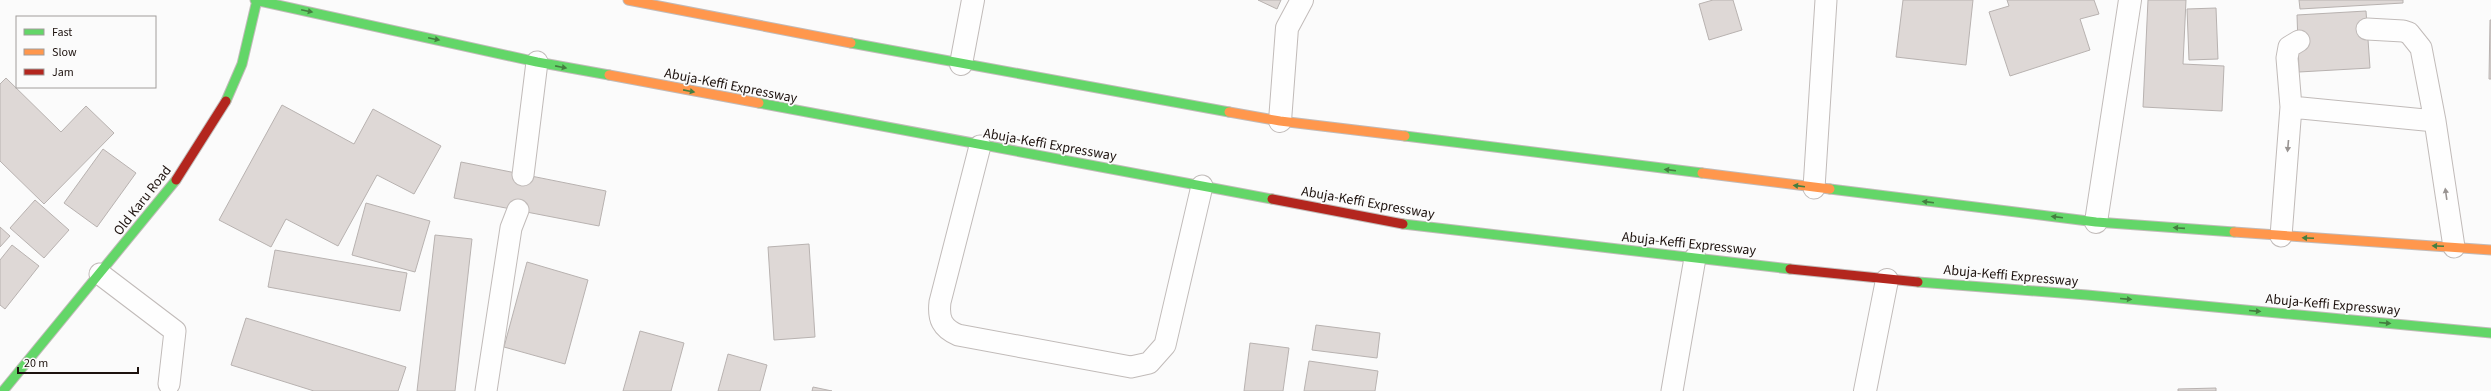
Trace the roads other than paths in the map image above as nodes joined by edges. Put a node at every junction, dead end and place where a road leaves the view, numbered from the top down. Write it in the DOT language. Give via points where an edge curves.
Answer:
graph roads {
  1 [pos="256,0"];
  2 [pos="628,0"];
  3 [pos="973,0"];
  4 [pos="1302,0"];
  5 [pos="1826,0"];
  6 [pos="2130,0"];
  7 [pos="2367,29"];
  8 [pos="2298,41"];
  9 [pos="537,62"];
  10 [pos="961,64"];
  11 [pos="2291,107"];
  12 [pos="1280,121"];
  13 [pos="2435,121"];
  14 [pos="980,146"];
  15 [pos="523,175"];
  16 [pos="1202,186"];
  17 [pos="1814,188"];
  18 [pos="518,210"];
  19 [pos="2096,222"];
  20 [pos="2281,236"];
  21 [pos="2454,246"];
  22 [pos="2491,250"];
  23 [pos="1695,258"];
  24 [pos="100,274"];
  25 [pos="1887,280"];
  26 [pos="2491,333"];
  27 [pos="169,384"];
  28 [pos="3,391"];
  29 [pos="486,391"];
  30 [pos="1672,391"];
  31 [pos="1865,391"];
  1 -- 9 [label="main road, Abuja-Keffi Expressway, one-way"];
  1 -- 24 [label="main road, Old Karu Road" via="242,64 223,108 181,174"];
  2 -- 10 [label="main road"];
  3 -- 10 [label="street"];
  4 -- 12 [label="street" via="1287,28"];
  5 -- 17 [label="lane"];
  6 -- 19 [label="street"];
  7 -- 13 [label="lane" via="2403,31 2418,42"];
  8 -- 11 [label="lane" via="2289,47 2287,58"];
  9 -- 14 [label="main road, Abuja-Keffi Expressway, one-way"];
  9 -- 15 [label="lane"];
  10 -- 12 [label="main road"];
  11 -- 13 [label="lane"];
  11 -- 20 [label="lane, one-way"];
  17 -- 12 [label="main road, one-way"];
  21 -- 13 [label="lane, one-way"];
  14 -- 16 [label="main road, Abuja-Keffi Expressway"];
  14 -- 16 [label="lane" via="940,302 938,314 942,325 958,335 1131,367 1149,363 1164,345"];
  16 -- 23 [label="main road, Abuja-Keffi Expressway" via="1420,227"];
  19 -- 17 [label="main road, one-way"];
  18 -- 29 [label="lane" via="511,228"];
  20 -- 19 [label="main road, one-way"];
  21 -- 20 [label="main road, one-way"];
  21 -- 22 [label="main road"];
  23 -- 25 [label="main road, Abuja-Keffi Expressway"];
  23 -- 30 [label="lane"];
  24 -- 27 [label="lane" via="175,331"];
  24 -- 28 [label="main road, Old Karu Road"];
  25 -- 26 [label="main road, Abuja-Keffi Expressway, one-way" via="2087,295"];
  25 -- 31 [label="street"];
}
